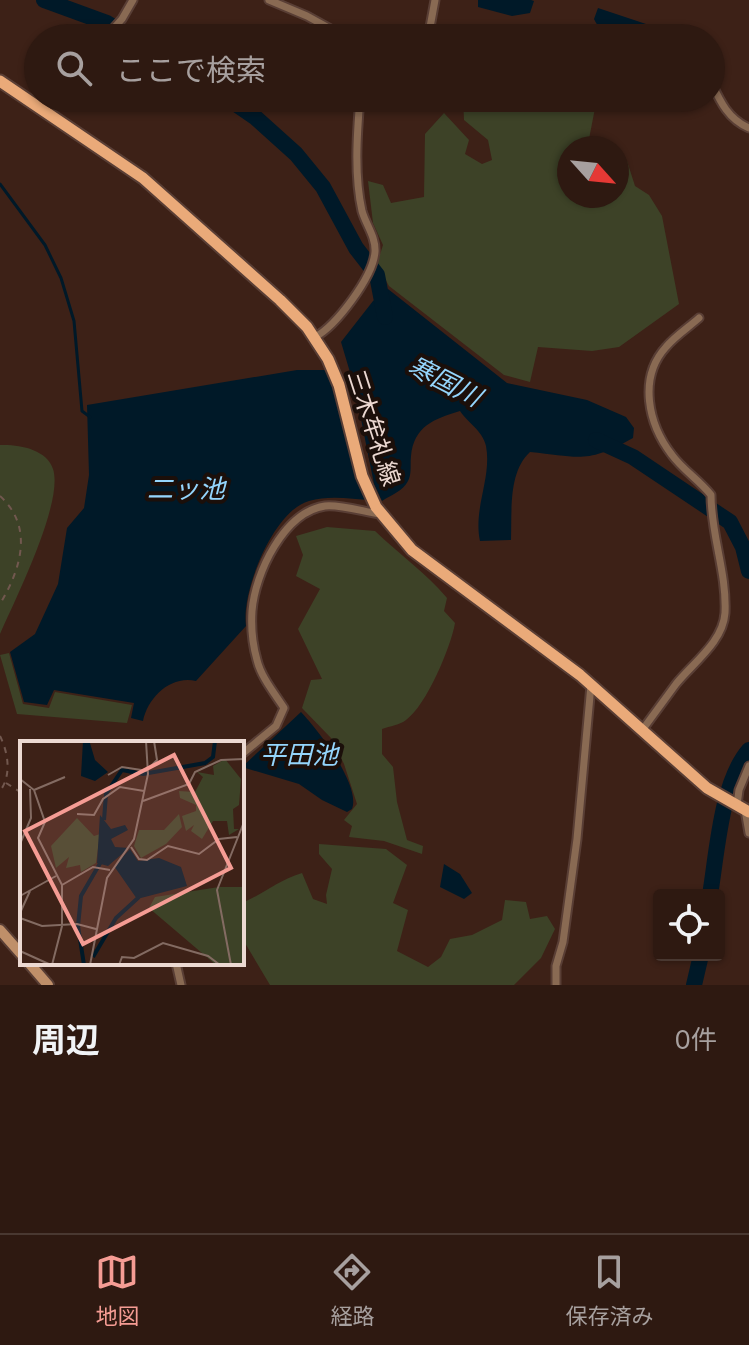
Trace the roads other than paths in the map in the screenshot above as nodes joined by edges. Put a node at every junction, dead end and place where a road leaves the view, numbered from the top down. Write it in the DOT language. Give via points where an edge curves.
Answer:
graph roads {
  1 [pos="133,0"];
  2 [pos="269,0"];
  3 [pos="435,0"];
  4 [pos="118,24"];
  5 [pos="322,24"];
  6 [pos="431,24"];
  7 [pos="0,81"];
  8 [pos="24,97"];
  9 [pos="725,108"];
  10 [pos="46,112"];
  11 [pos="359,112"];
  12 [pos="749,128"];
  13 [pos="699,318"];
  14 [pos="317,342"];
  15 [pos="378,510"];
  16 [pos="591,685"];
  17 [pos="643,729"];
  18 [pos="244,752"];
  19 [pos="749,766"];
  20 [pos="741,808"];
  21 [pos="749,833"];
  22 [pos="0,930"];
  23 [pos="20,953"];
  24 [pos="31,965"];
  25 [pos="176,965"];
  26 [pos="48,985"];
  27 [pos="181,985"];
  28 [pos="556,985"];
  1 -- 4 [label="street"];
  2 -- 5 [label="street"];
  3 -- 6 [label="street"];
  7 -- 8 [label="main road, 三木牟礼線"];
  9 -- 12 [label="street"];
  10 -- 14 [label="main road, 三木牟礼線" via="143,178 280,300"];
  11 -- 14 [label="street" via="359,187 375,241 374,259"];
  13 -- 17 [label="street" via="654,364 649,407 670,453 711,495 725,616 715,641"];
  14 -- 15 [label="main road, 三木牟礼線" via="339,385 362,476"];
  15 -- 16 [label="main road, 三木牟礼線" via="412,550"];
  15 -- 18 [label="street" via="325,506 294,519 274,547 252,610 253,632 261,673 284,708 276,726"];
  16 -- 17 [label="main road, 三木牟礼線"];
  16 -- 28 [label="street"];
  17 -- 20 [label="main road, 三木牟礼線" via="682,767"];
  19 -- 20 [label="street" via="739,790"];
  20 -- 21 [label="street"];
  22 -- 23 [label="street"];
  24 -- 26 [label="street"];
  25 -- 27 [label="street"];
}
